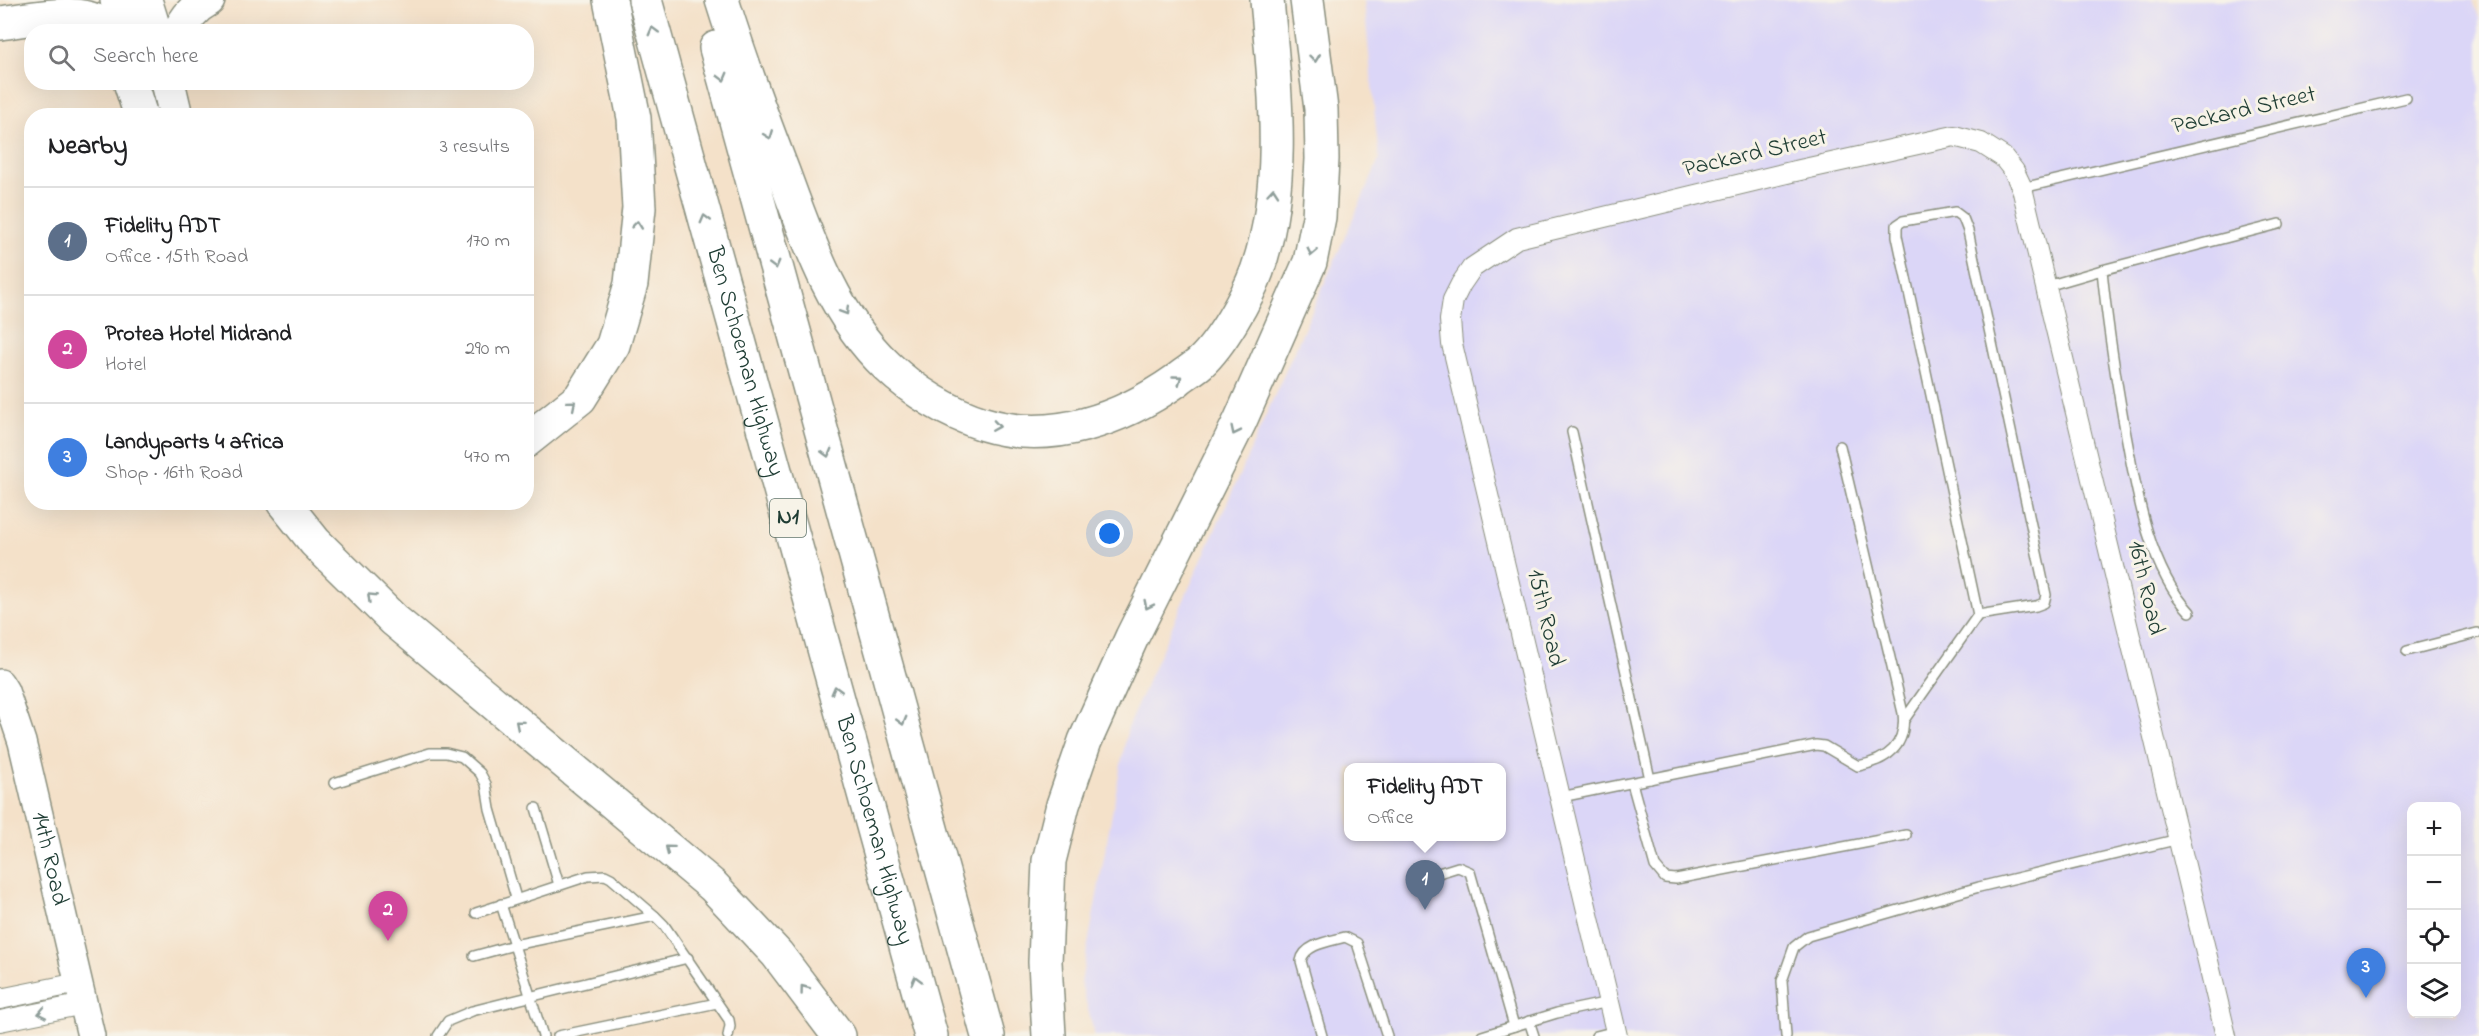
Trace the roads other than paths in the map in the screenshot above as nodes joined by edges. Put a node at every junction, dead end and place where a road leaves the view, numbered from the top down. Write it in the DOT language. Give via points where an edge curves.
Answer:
graph roads {
  1 [pos="117,0"];
  2 [pos="145,0"];
  3 [pos="208,0"];
  4 [pos="610,0"];
  5 [pos="645,0"];
  6 [pos="702,0"];
  7 [pos="722,0"];
  8 [pos="1267,0"];
  9 [pos="1307,0"];
  10 [pos="0,23"];
  11 [pos="102,24"];
  12 [pos="124,24"];
  13 [pos="152,24"];
  14 [pos="183,24"];
  15 [pos="133,90"];
  16 [pos="137,90"];
  17 [pos="2406,98"];
  18 [pos="138,108"];
  19 [pos="140,108"];
  20 [pos="2003,157"];
  21 [pos="2022,188"];
  22 [pos="2279,224"];
  23 [pos="1517,238"];
  24 [pos="2102,270"];
  25 [pos="2047,286"];
  26 [pos="1572,432"];
  27 [pos="534,435"];
  28 [pos="1840,446"];
  29 [pos="289,510"];
  30 [pos="2190,612"];
  31 [pos="1978,615"];
  32 [pos="2477,633"];
  33 [pos="2407,651"];
  34 [pos="0,682"];
  35 [pos="1904,720"];
  36 [pos="1650,779"];
  37 [pos="334,783"];
  38 [pos="1632,783"];
  39 [pos="1561,797"];
  40 [pos="536,808"];
  41 [pos="1906,835"];
  42 [pos="2179,839"];
  43 [pos="1429,876"];
  44 [pos="559,885"];
  45 [pos="516,898"];
  46 [pos="501,904"];
  47 [pos="476,912"];
  48 [pos="655,916"];
  49 [pos="514,945"];
  50 [pos="474,956"];
  51 [pos="688,958"];
  52 [pos="81,994"];
  53 [pos="530,996"];
  54 [pos="0,999"];
  55 [pos="1609,1002"];
  56 [pos="717,1003"];
  57 [pos="0,1021"];
  58 [pos="1529,1021"];
  59 [pos="1514,1026"];
  60 [pos="1616,1033"];
  61 [pos="91,1036"];
  62 [pos="438,1036"];
  63 [pos="543,1036"];
  64 [pos="558,1036"];
  65 [pos="728,1036"];
  66 [pos="839,1036"];
  67 [pos="932,1036"];
  68 [pos="988,1036"];
  69 [pos="1048,1036"];
  70 [pos="1322,1036"];
  71 [pos="1387,1036"];
  72 [pos="1482,1036"];
  73 [pos="1534,1036"];
  74 [pos="1596,1036"];
  75 [pos="1786,1036"];
  76 [pos="2226,1036"];
  1 -- 10 [label="street"];
  1 -- 12 [label="highway"];
  2 -- 13 [label="highway"];
  3 -- 14 [label="highway"];
  27 -- 4 [label="highway, one-way" via="580,398 613,345 631,284 639,208 634,118"];
  67 -- 5 [label="highway, Ben Schoeman Highway / N1, one-way"];
  6 -- 68 [label="highway, N1, one-way"];
  7 -- 8 [label="highway, one-way" via="808,241 831,289 862,339 887,366 950,411 986,425 1025,430 1093,424 1131,409 1201,363 1233,320 1256,272 1272,211 1276,157"];
  9 -- 69 [label="highway, one-way" via="1321,109 1322,159 1319,217 1310,262 1240,421 1132,637 1085,741 1049,861 1045,962"];
  10 -- 11 [label="highway" via="80,16"];
  15 -- 18 [label="highway"];
  16 -- 19 [label="highway"];
  17 -- 21 [label="lane, Packard Street"];
  20 -- 21 [label="street, 16th Road"];
  20 -- 23 [label="street, Packard Street" via="1968,138 1936,138"];
  21 -- 25 [label="street, 16th Road"];
  22 -- 24 [label="lane"];
  23 -- 39 [label="street, 15th Road" via="1473,268 1453,300 1450,320 1452,344"];
  24 -- 25 [label="lane"];
  24 -- 30 [label="lane" via="2109,341 2133,471 2159,562"];
  25 -- 42 [label="street, 16th Road"];
  26 -- 36 [label="lane"];
  28 -- 35 [label="lane"];
  66 -- 29 [label="highway, one-way" via="777,954 713,886 394,620 315,542"];
  31 -- 31 [label="lane" via="1897,236 1897,225 1903,221 1955,212 1963,218 1968,231 2046,595 2044,603 2036,606"];
  31 -- 35 [label="lane"];
  32 -- 33 [label="lane"];
  34 -- 52 [label="street, 14th Road" via="22,742"];
  35 -- 36 [label="lane" via="1904,736 1899,743 1882,757 1863,765 1816,745"];
  36 -- 38 [label="lane"];
  37 -- 45 [label="lane" via="430,753 462,757 486,784"];
  38 -- 39 [label="lane"];
  38 -- 41 [label="lane" via="1655,866 1665,878"];
  39 -- 55 [label="street, 15th Road"];
  40 -- 44 [label="lane"];
  42 -- 75 [label="lane" via="1979,887 1808,936 1794,947 1782,981"];
  42 -- 76 [label="street, 16th Road"];
  43 -- 59 [label="lane" via="1458,867 1470,872"];
  44 -- 45 [label="lane"];
  44 -- 48 [label="lane" via="605,875"];
  45 -- 46 [label="lane"];
  46 -- 47 [label="lane"];
  46 -- 49 [label="lane"];
  48 -- 49 [label="lane"];
  48 -- 51 [label="lane"];
  49 -- 50 [label="lane"];
  49 -- 53 [label="lane"];
  51 -- 53 [label="lane"];
  51 -- 56 [label="lane"];
  52 -- 54 [label="street"];
  52 -- 57 [label="street, one-way"];
  52 -- 61 [label="street, 14th Road"];
  53 -- 62 [label="lane" via="453,1018"];
  53 -- 63 [label="lane"];
  55 -- 58 [label="lane"];
  55 -- 60 [label="street, 15th Road"];
  56 -- 64 [label="lane"];
  56 -- 65 [label="lane" via="730,1026"];
  58 -- 59 [label="lane"];
  58 -- 73 [label="lane"];
  59 -- 72 [label="lane"];
  60 -- 74 [label="lane"];
  70 -- 71 [label="lane" via="1302,954 1345,937 1357,943"];
}
